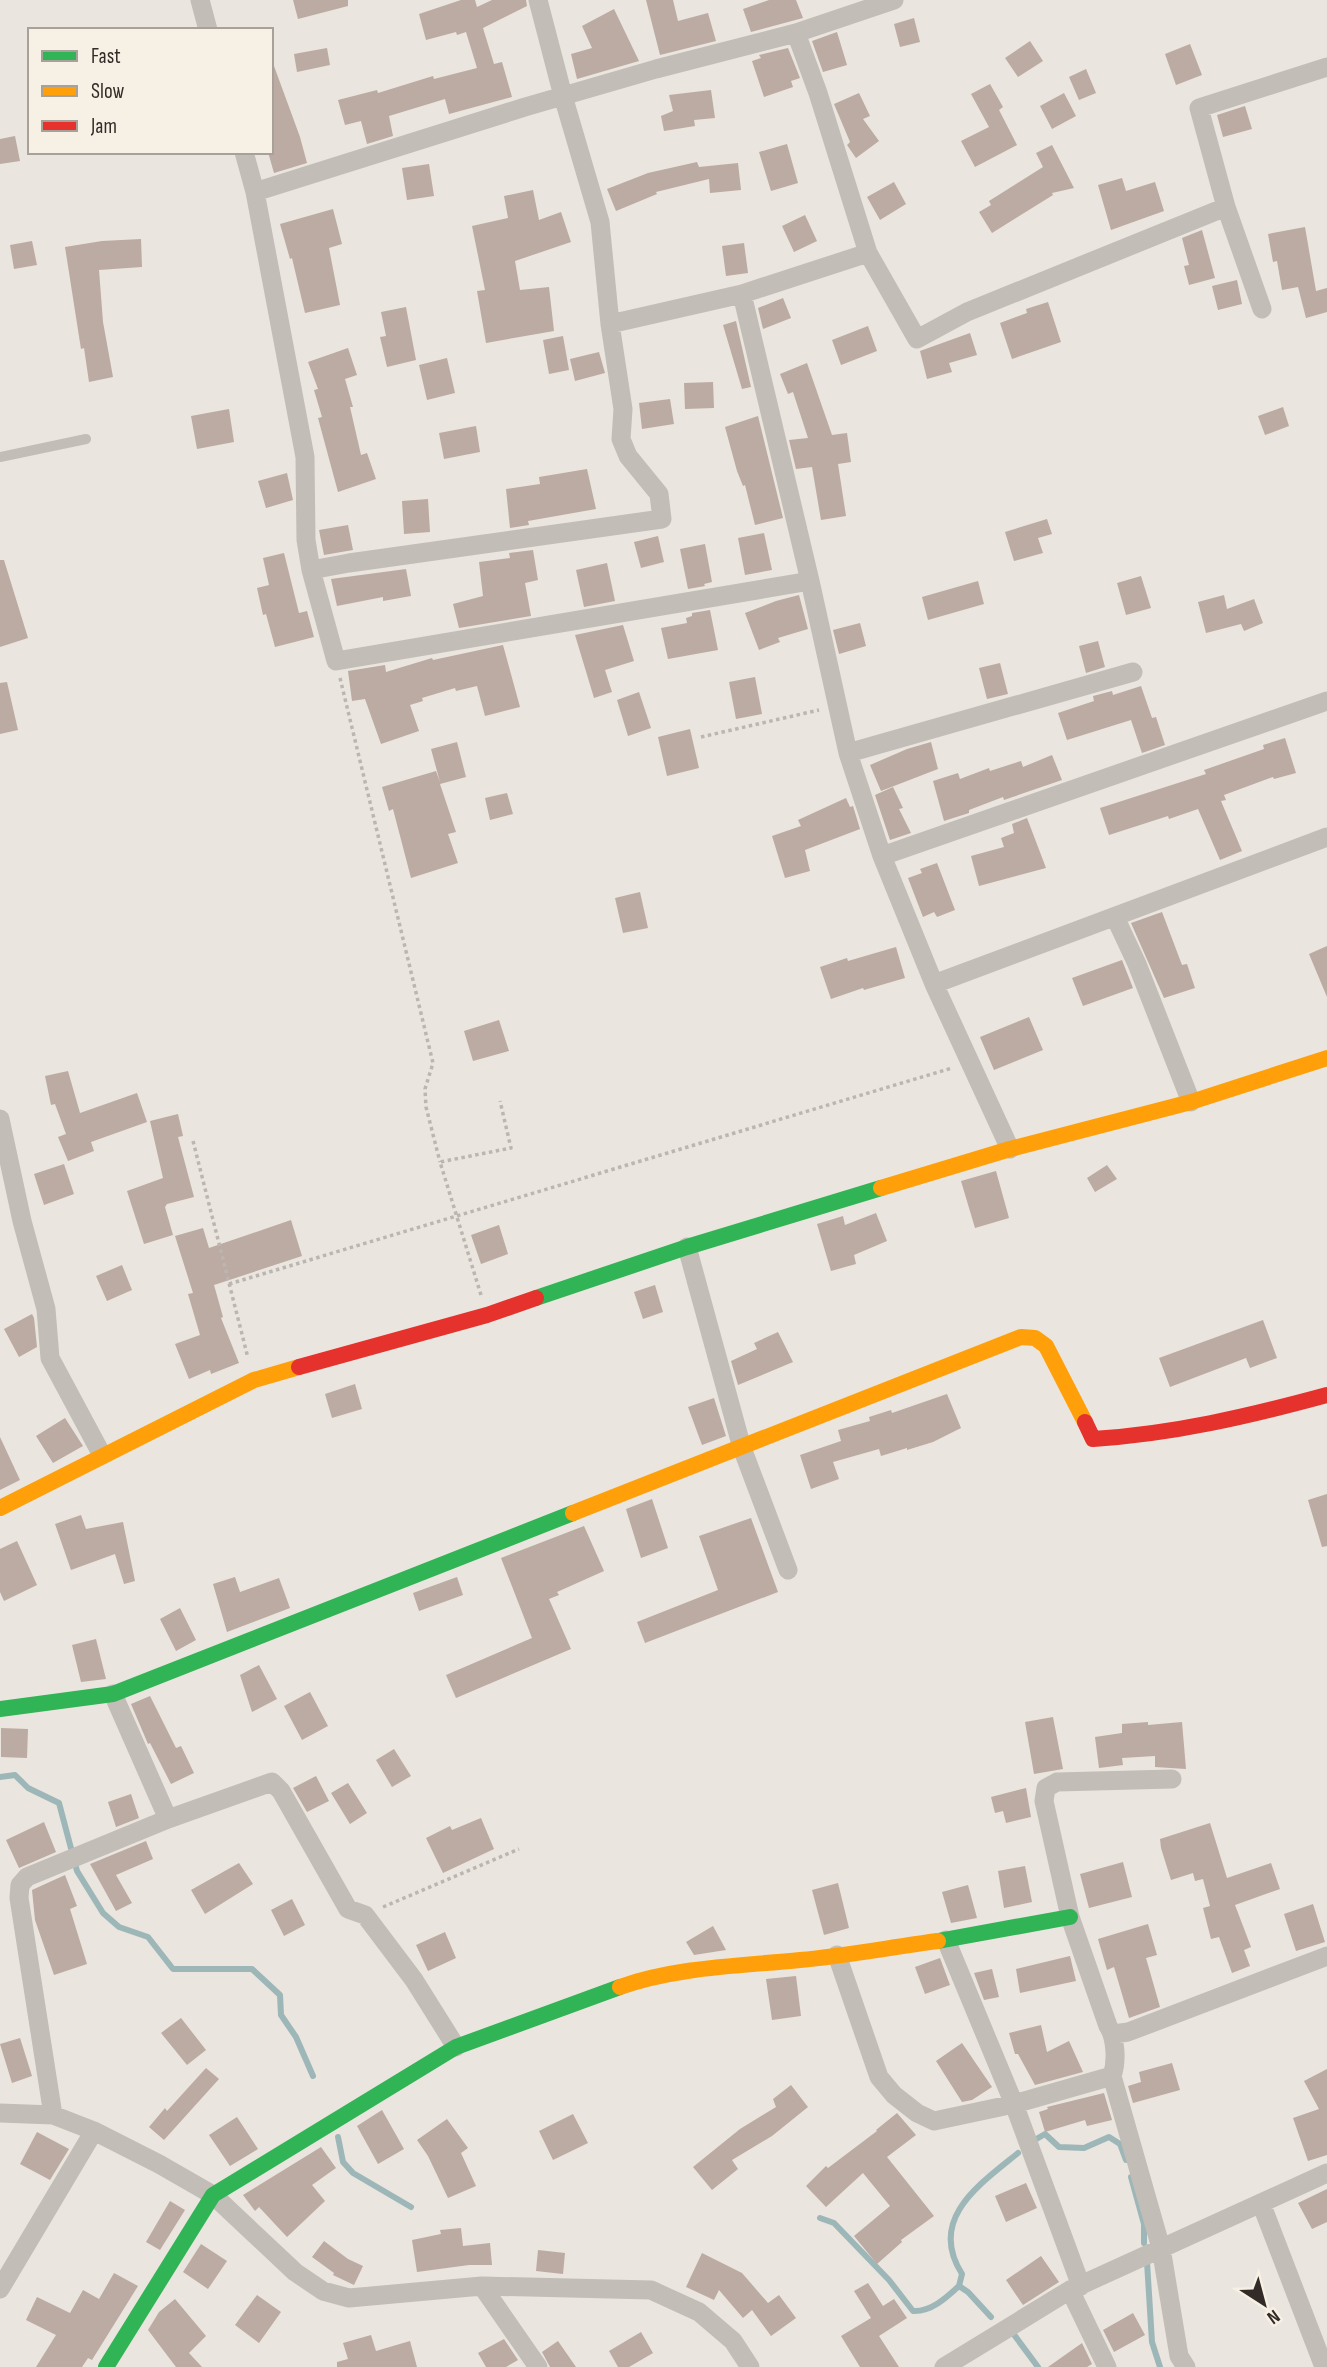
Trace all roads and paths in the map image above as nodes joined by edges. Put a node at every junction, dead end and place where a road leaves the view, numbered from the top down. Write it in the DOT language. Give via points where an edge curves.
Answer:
graph roads {
  1 [pos="200,0"];
  2 [pos="538,0"];
  3 [pos="894,0"];
  4 [pos="207,28"];
  5 [pos="796,33"];
  6 [pos="1327,67"];
  7 [pos="563,96"];
  8 [pos="245,154"];
  9 [pos="255,192"];
  10 [pos="1226,207"];
  11 [pos="868,253"];
  12 [pos="742,294"];
  13 [pos="1262,309"];
  14 [pos="610,324"];
  15 [pos="86,439"];
  16 [pos="0,457"];
  17 [pos="311,570"];
  18 [pos="810,581"];
  19 [pos="335,660"];
  20 [pos="1133,672"];
  21 [pos="1327,701"];
  22 [pos="838,705"];
  23 [pos="701,737"];
  24 [pos="848,753"];
  25 [pos="1327,837"];
  26 [pos="882,856"];
  27 [pos="1115,916"];
  28 [pos="934,984"];
  29 [pos="1327,1058"];
  30 [pos="970,1063"];
  31 [pos="500,1101"];
  32 [pos="1191,1102"];
  33 [pos="0,1119"];
  34 [pos="193,1141"];
  35 [pos="1010,1149"];
  36 [pos="440,1162"];
  37 [pos="457,1217"];
  38 [pos="687,1247"];
  39 [pos="229,1284"];
  40 [pos="487,1315"];
  41 [pos="254,1380"];
  42 [pos="1327,1395"];
  43 [pos="742,1448"];
  44 [pos="102,1455"];
  45 [pos="0,1508"];
  46 [pos="788,1570"];
  47 [pos="113,1694"];
  48 [pos="0,1709"];
  49 [pos="1172,1779"];
  50 [pos="167,1819"];
  51 [pos="519,1849"];
  52 [pos="365,1915"];
  53 [pos="1070,1917"];
  54 [pos="946,1940"];
  55 [pos="837,1955"];
  56 [pos="1327,1956"];
  57 [pos="1114,2035"];
  58 [pos="456,2047"];
  59 [pos="1112,2076"];
  60 [pos="1014,2104"];
  61 [pos="0,2113"];
  62 [pos="53,2115"];
  63 [pos="94,2131"];
  64 [pos="1327,2173"];
  65 [pos="213,2194"];
  66 [pos="1261,2203"];
  67 [pos="1161,2248"];
  68 [pos="482,2286"];
  69 [pos="1075,2288"];
  70 [pos="0,2289"];
  71 [pos="106,2367"];
  72 [pos="538,2367"];
  73 [pos="750,2367"];
  74 [pos="944,2367"];
  75 [pos="1107,2367"];
  76 [pos="1186,2367"];
  77 [pos="1324,2367"];
  1 -- 4 [label="street"];
  2 -- 7 [label="street"];
  3 -- 5 [label="street"];
  5 -- 7 [label="street"];
  5 -- 11 [label="street"];
  6 -- 10 [label="street" via="1199,108"];
  7 -- 9 [label="street"];
  7 -- 14 [label="street" via="600,222"];
  8 -- 9 [label="street"];
  9 -- 17 [label="street" via="305,457"];
  10 -- 11 [label="street" via="967,312 918,339"];
  10 -- 13 [label="street"];
  11 -- 12 [label="street"];
  12 -- 14 [label="street"];
  12 -- 18 [label="street"];
  14 -- 17 [label="street" via="623,409 621,439 628,456 659,494 662,519"];
  15 -- 16 [label="lane"];
  17 -- 19 [label="street"];
  18 -- 19 [label="street"];
  18 -- 22 [label="street"];
  19 -- 36 [label="path" via="433,1063 425,1089 426,1107"];
  20 -- 24 [label="street"];
  21 -- 26 [label="street"];
  22 -- 23 [label="path"];
  22 -- 24 [label="street"];
  24 -- 26 [label="street"];
  25 -- 27 [label="street"];
  26 -- 28 [label="street"];
  27 -- 28 [label="street"];
  27 -- 32 [label="street"];
  28 -- 30 [label="street"];
  29 -- 32 [label="street"];
  30 -- 35 [label="street"];
  30 -- 37 [label="path"];
  31 -- 36 [label="path" via="512,1149"];
  32 -- 35 [label="street"];
  33 -- 44 [label="street" via="46,1309 50,1358"];
  34 -- 39 [label="path"];
  35 -- 38 [label="street"];
  36 -- 37 [label="path"];
  37 -- 39 [label="path"];
  37 -- 40 [label="path"];
  38 -- 40 [label="street"];
  38 -- 43 [label="street"];
  39 -- 41 [label="path"];
  40 -- 41 [label="street"];
  41 -- 44 [label="street"];
  42 -- 43 [label="street" via="1246,1417 1141,1436 1093,1439 1046,1346 1033,1337 1021,1337"];
  43 -- 46 [label="street"];
  43 -- 47 [label="street"];
  44 -- 45 [label="street"];
  47 -- 48 [label="street"];
  47 -- 50 [label="street"];
  49 -- 53 [label="street" via="1057,1782 1046,1788 1044,1801"];
  50 -- 52 [label="street" via="272,1782 348,1909"];
  50 -- 62 [label="street" via="27,1877 20,1885"];
  51 -- 52 [label="path"];
  52 -- 58 [label="street"];
  53 -- 54 [label="street"];
  53 -- 57 [label="street"];
  54 -- 55 [label="street"];
  54 -- 60 [label="street"];
  55 -- 58 [label="street" via="716,1967 634,1982"];
  55 -- 60 [label="street" via="878,2077 894,2095 934,2121"];
  56 -- 57 [label="street"];
  57 -- 59 [label="street"];
  58 -- 65 [label="street"];
  59 -- 60 [label="street"];
  59 -- 67 [label="street"];
  60 -- 69 [label="street"];
  61 -- 62 [label="street"];
  62 -- 63 [label="street"];
  63 -- 65 [label="street"];
  63 -- 70 [label="street"];
  64 -- 66 [label="street"];
  65 -- 68 [label="street" via="295,2272 323,2291 349,2298"];
  65 -- 71 [label="street"];
  66 -- 67 [label="street"];
  66 -- 77 [label="street"];
  67 -- 69 [label="street"];
  67 -- 76 [label="street" via="1179,2356"];
  68 -- 72 [label="street"];
  68 -- 73 [label="street" via="651,2290 699,2312 733,2341"];
  69 -- 74 [label="street"];
  69 -- 75 [label="street"];
}
